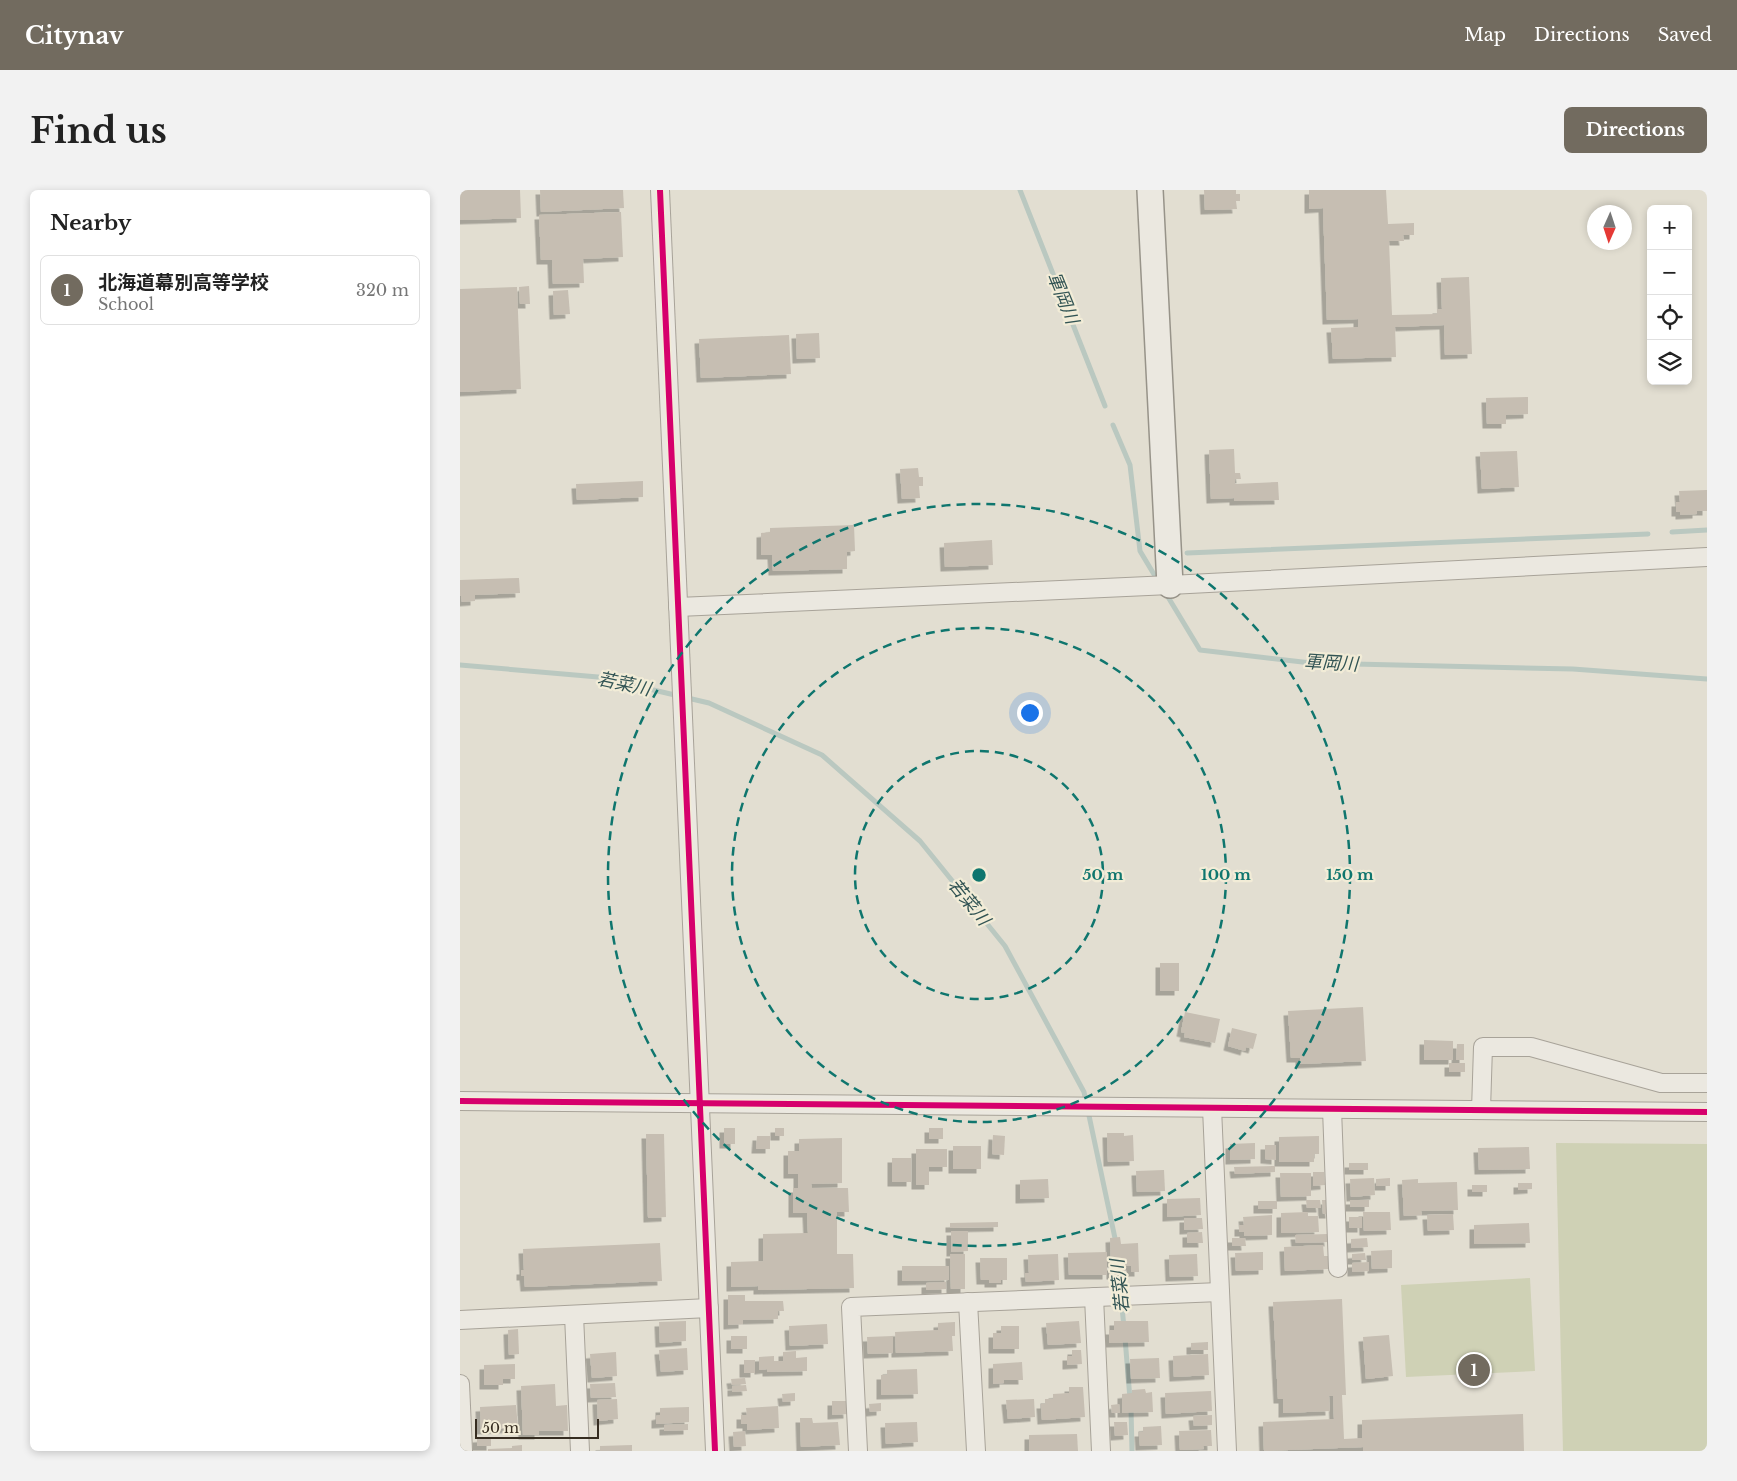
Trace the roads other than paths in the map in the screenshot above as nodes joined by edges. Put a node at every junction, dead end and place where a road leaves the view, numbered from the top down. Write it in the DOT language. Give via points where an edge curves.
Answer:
graph roads {
  1 [pos="660,190"];
  2 [pos="1150,190"];
  3 [pos="1707,557"];
  4 [pos="1170,585"];
  5 [pos="678,606"];
  6 [pos="1707,1083"];
  7 [pos="460,1102"];
  8 [pos="699,1103"];
  9 [pos="1212,1108"];
  10 [pos="1332,1109"];
  11 [pos="1480,1110"];
  12 [pos="1707,1112"];
  13 [pos="1338,1268"];
  14 [pos="1220,1292"];
  15 [pos="1094,1297"];
  16 [pos="968,1302"];
  17 [pos="709,1308"];
  18 [pos="574,1315"];
  19 [pos="460,1320"];
  20 [pos="460,1384"];
  21 [pos="462,1451"];
  22 [pos="580,1451"];
  23 [pos="715,1451"];
  24 [pos="858,1451"];
  25 [pos="976,1451"];
  26 [pos="1101,1451"];
  27 [pos="1227,1451"];
  1 -- 5 [label="street"];
  2 -- 4 [label="street"];
  3 -- 4 [label="street"];
  4 -- 5 [label="street"];
  5 -- 8 [label="street"];
  6 -- 11 [label="street" via="1661,1083 1531,1046 1483,1047"];
  7 -- 8 [label="street"];
  8 -- 9 [label="street"];
  8 -- 17 [label="street"];
  9 -- 10 [label="street"];
  9 -- 14 [label="street"];
  10 -- 11 [label="street"];
  10 -- 13 [label="street"];
  11 -- 12 [label="street"];
  14 -- 15 [label="street"];
  14 -- 27 [label="street"];
  15 -- 16 [label="street"];
  15 -- 26 [label="street"];
  16 -- 24 [label="street" via="851,1307"];
  16 -- 25 [label="street"];
  17 -- 18 [label="street"];
  17 -- 23 [label="street"];
  18 -- 19 [label="street"];
  18 -- 22 [label="street"];
  20 -- 21 [label="street"];
}
